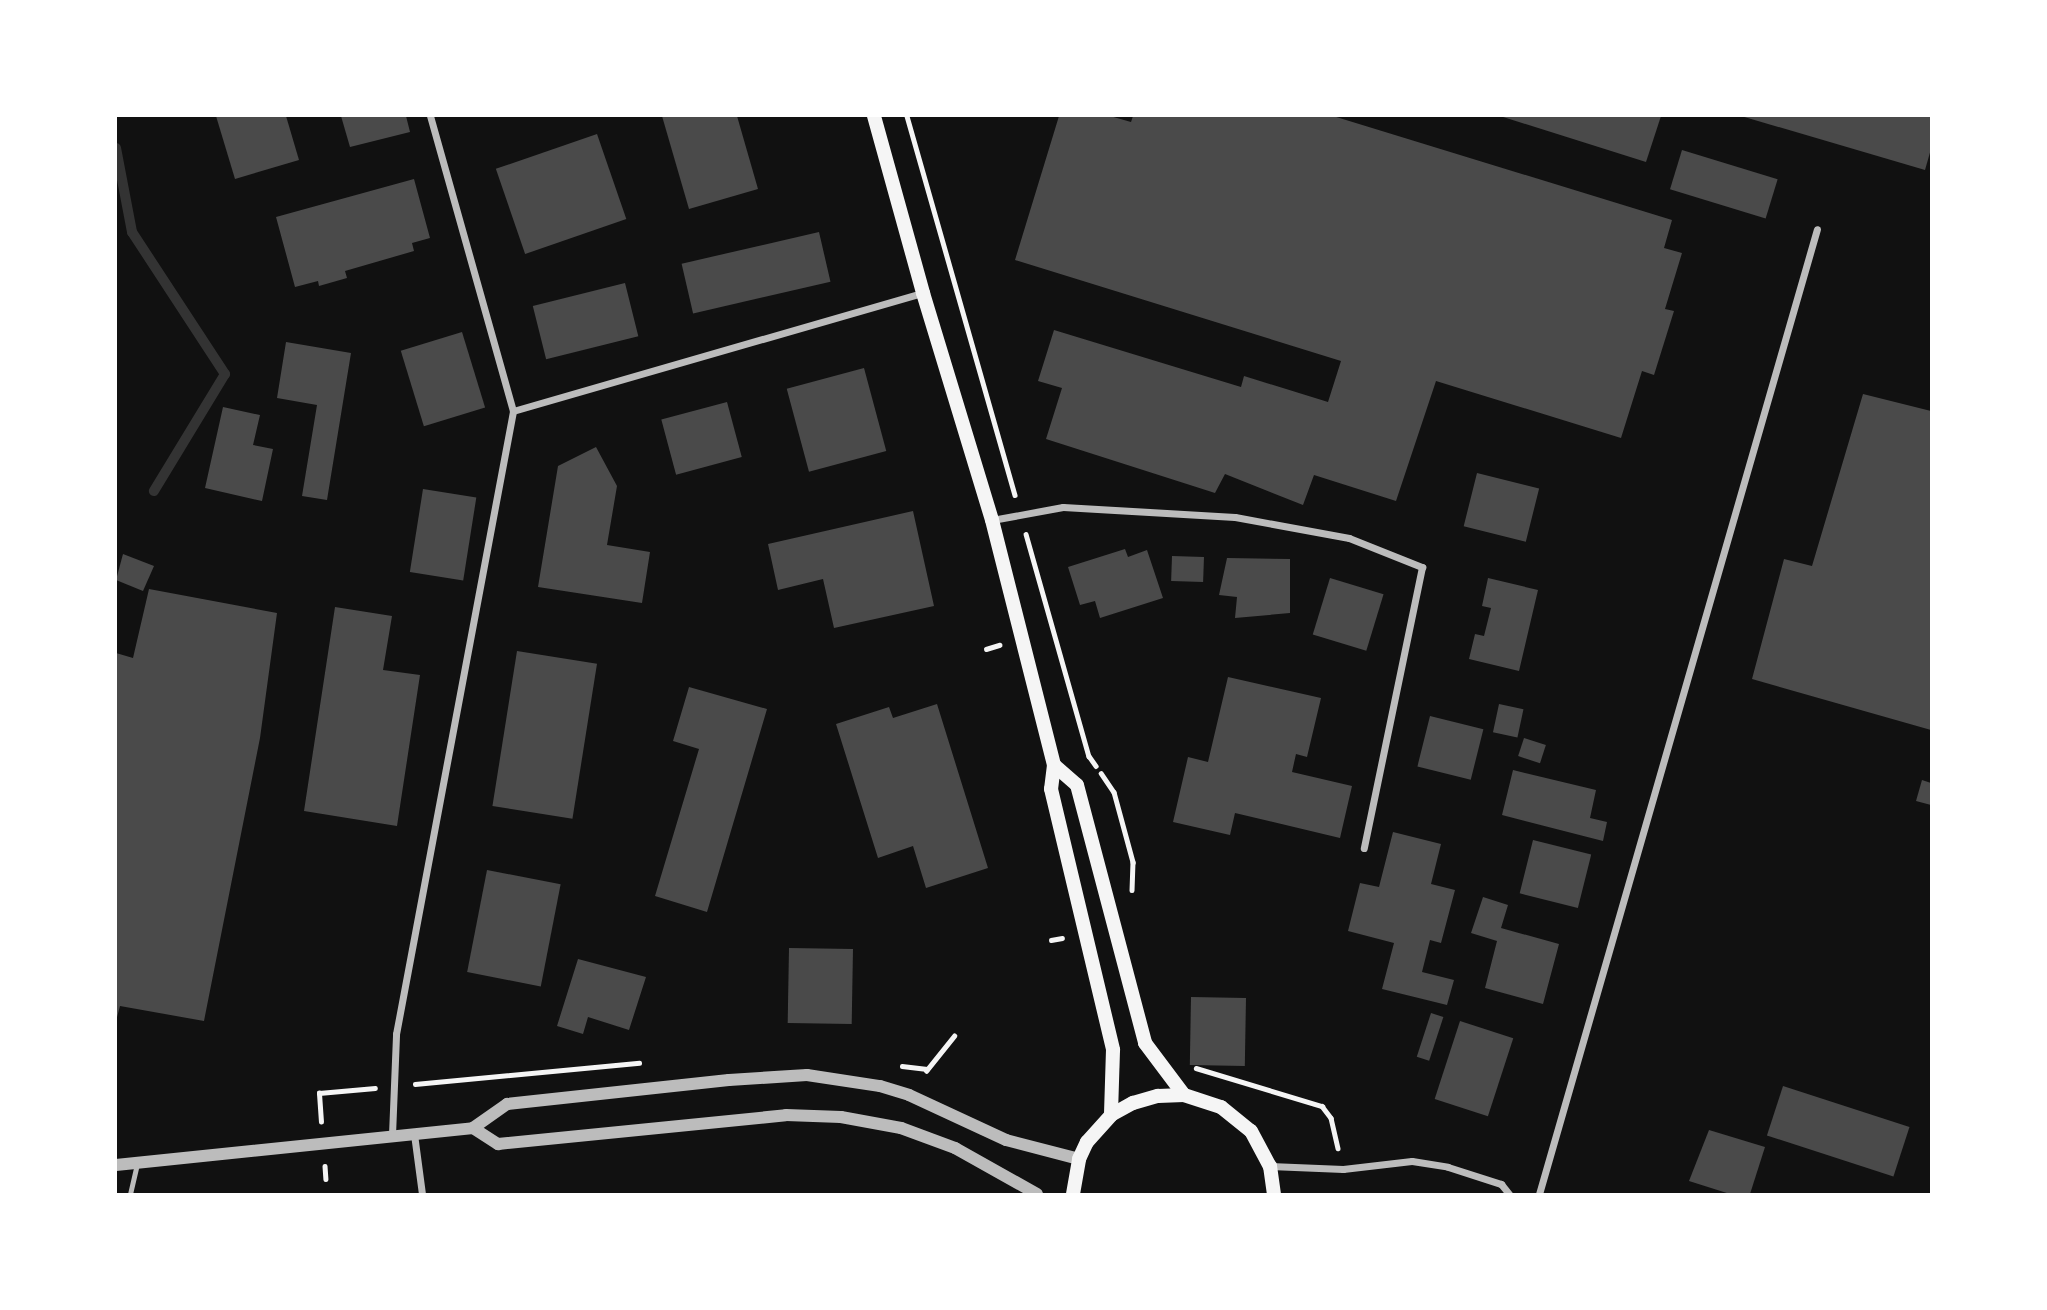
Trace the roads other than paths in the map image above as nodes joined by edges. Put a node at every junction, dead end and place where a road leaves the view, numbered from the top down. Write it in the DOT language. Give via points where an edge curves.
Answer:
graph roads {
  1 [pos="429,116"];
  2 [pos="874,116"];
  3 [pos="1817,229"];
  4 [pos="923,293"];
  5 [pos="513,411"];
  6 [pos="992,520"];
  7 [pos="1054,765"];
  8 [pos="1364,848"];
  9 [pos="1184,1095"];
  10 [pos="1111,1115"];
  11 [pos="473,1128"];
  12 [pos="414,1133"];
  13 [pos="392,1135"];
  14 [pos="1079,1158"];
  15 [pos="138,1161"];
  16 [pos="116,1165"];
  17 [pos="1270,1166"];
  18 [pos="130,1195"];
  19 [pos="422,1195"];
  20 [pos="1037,1195"];
  21 [pos="1073,1195"];
  22 [pos="1273,1195"];
  23 [pos="1509,1195"];
  24 [pos="1539,1195"];
  1 -- 5 [label="street"];
  2 -- 4 [label="main road"];
  3 -- 24 [label="street"];
  4 -- 5 [label="street"];
  4 -- 6 [label="main road"];
  5 -- 13 [label="street" via="397,1034"];
  6 -- 7 [label="main road"];
  6 -- 8 [label="street" via="1063,507 1235,517 1349,538 1422,567"];
  7 -- 9 [label="main road" via="1077,785 1145,1043"];
  7 -- 10 [label="main road" via="1051,789 1113,1050"];
  9 -- 10 [label="main road" via="1158,1096"];
  9 -- 17 [label="main road" via="1203,1099 1237,1118 1251,1131"];
  10 -- 14 [label="main road"];
  11 -- 12 [label="street"];
  11 -- 14 [label="street" via="507,1104 807,1075 880,1086 1006,1140"];
  11 -- 20 [label="street" via="498,1144 786,1115 841,1117 901,1128 955,1148"];
  12 -- 13 [label="street"];
  12 -- 19 [label="street"];
  13 -- 15 [label="street"];
  14 -- 21 [label="main road"];
  15 -- 16 [label="street"];
  15 -- 18 [label="lane"];
  17 -- 22 [label="main road"];
  17 -- 23 [label="street" via="1343,1169 1412,1161 1501,1184"];
}
